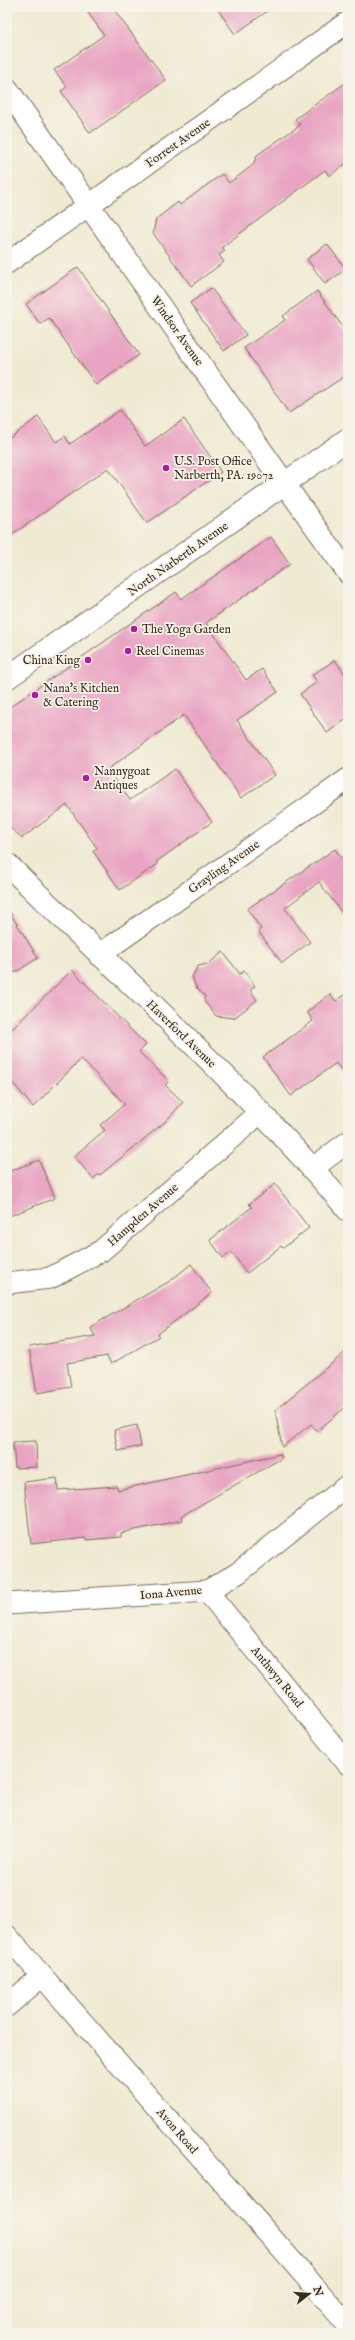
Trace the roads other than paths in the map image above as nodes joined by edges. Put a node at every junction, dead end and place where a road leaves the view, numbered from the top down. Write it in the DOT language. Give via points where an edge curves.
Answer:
graph roads {
  1 [pos="348,22"];
  2 [pos="7,89"];
  3 [pos="89,206"];
  4 [pos="7,263"];
  5 [pos="348,439"];
  6 [pos="284,483"];
  7 [pos="348,573"];
  8 [pos="7,678"];
  9 [pos="348,779"];
  10 [pos="7,864"];
  11 [pos="99,955"];
  12 [pos="261,1112"];
  13 [pos="348,1142"];
  14 [pos="313,1168"];
  15 [pos="348,1210"];
  16 [pos="7,1283"];
  17 [pos="348,1485"];
  18 [pos="206,1591"];
  19 [pos="7,1604"];
  20 [pos="348,1764"];
  21 [pos="7,1936"];
  22 [pos="42,1976"];
  23 [pos="7,2006"];
  24 [pos="348,2325"];
  1 -- 3 [label="street, Forrest Avenue"];
  2 -- 3 [label="street, Windsor Avenue"];
  3 -- 4 [label="street, Forrest Avenue"];
  3 -- 6 [label="street, Windsor Avenue"];
  5 -- 6 [label="street, North Narberth Avenue"];
  6 -- 7 [label="street, Windsor Avenue"];
  6 -- 8 [label="street, North Narberth Avenue"];
  9 -- 11 [label="street, Grayling Avenue"];
  10 -- 11 [label="street, Haverford Avenue"];
  11 -- 12 [label="street, Haverford Avenue"];
  12 -- 14 [label="street, Haverford Avenue"];
  12 -- 16 [label="street, Hampden Avenue" via="101,1251 50,1278"];
  13 -- 14 [label="street"];
  14 -- 15 [label="street, Haverford Avenue"];
  17 -- 18 [label="street, Iona Avenue" via="238,1573"];
  18 -- 19 [label="street, Iona Avenue"];
  18 -- 20 [label="street, Anthwyn Road"];
  21 -- 22 [label="street, Avon Road"];
  22 -- 23 [label="street"];
  22 -- 24 [label="street, Avon Road"];
}
